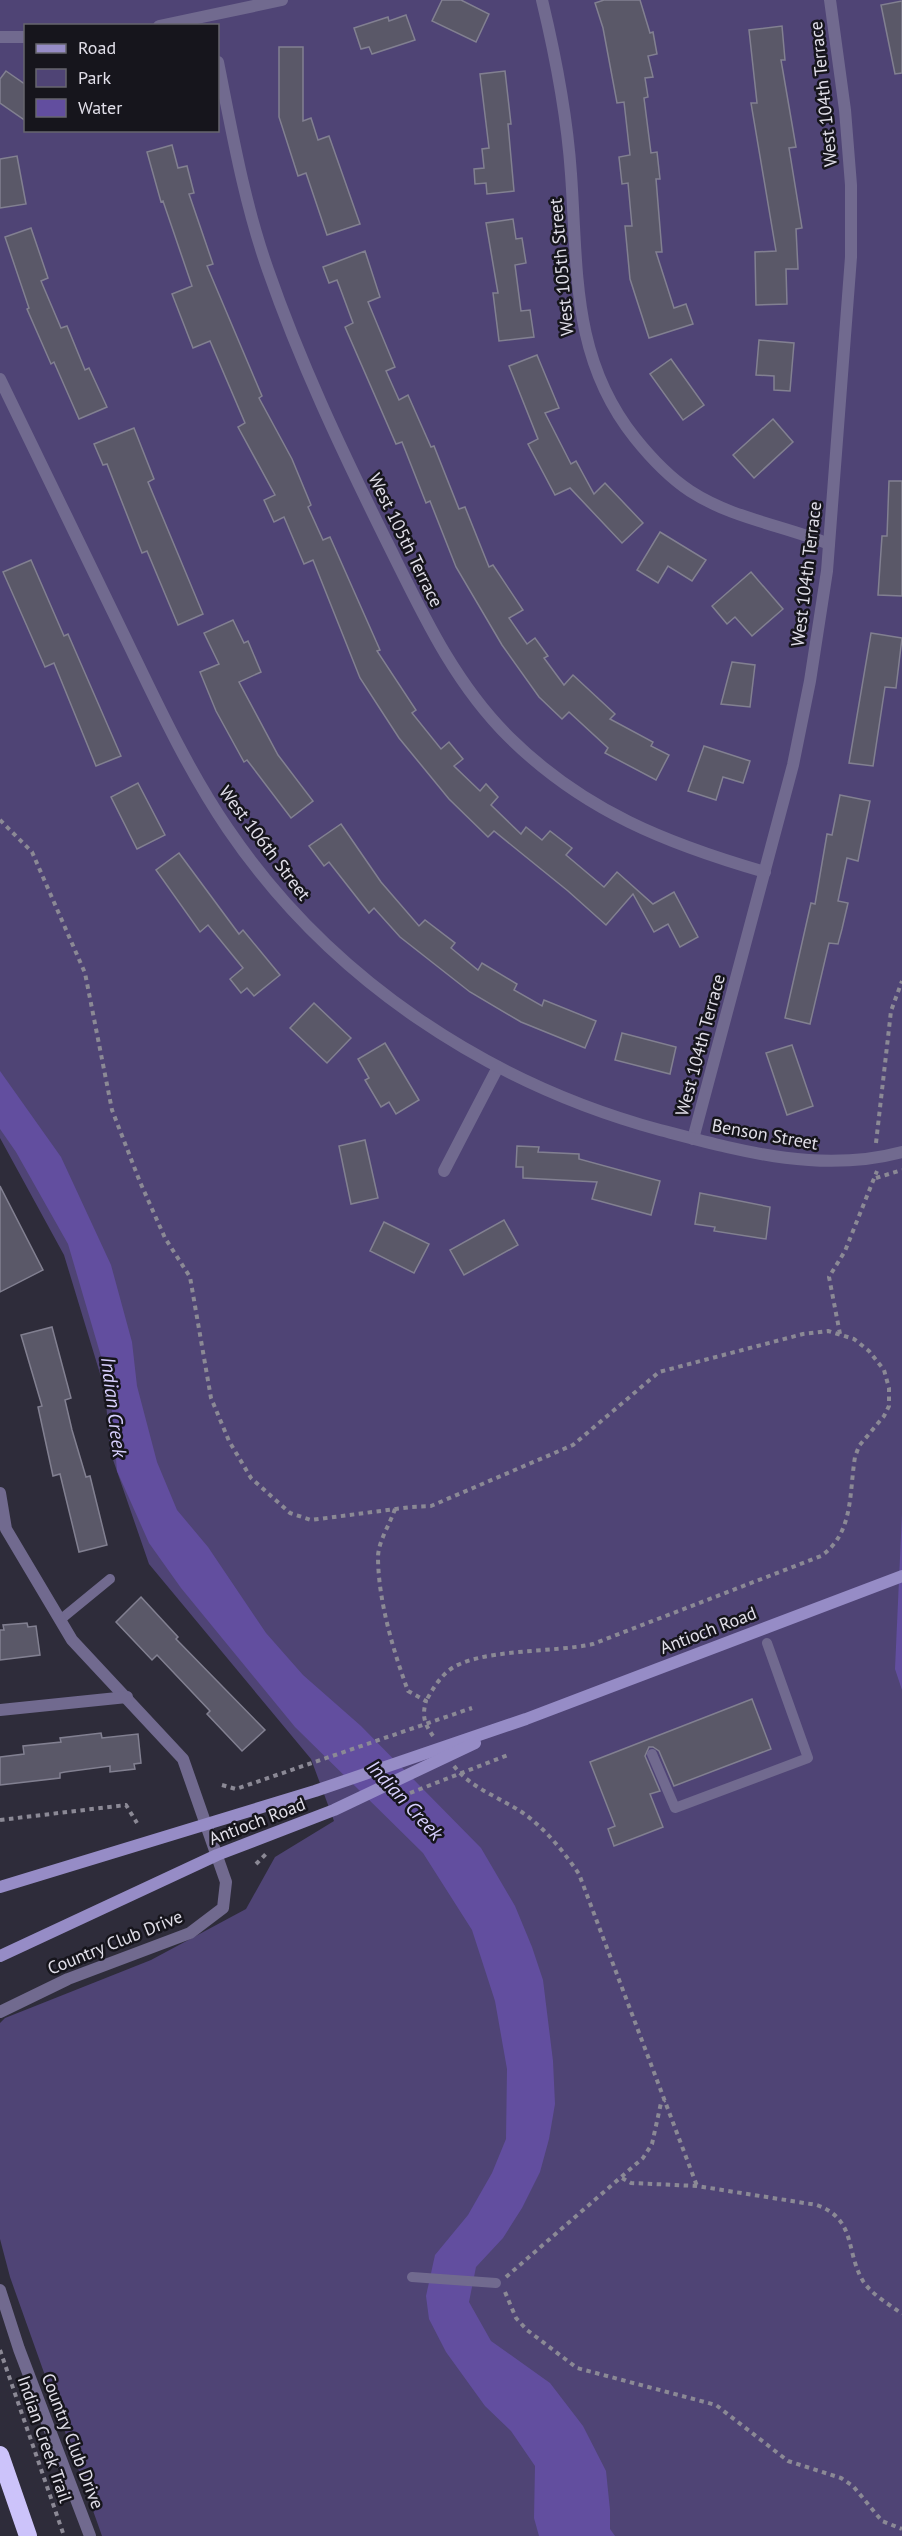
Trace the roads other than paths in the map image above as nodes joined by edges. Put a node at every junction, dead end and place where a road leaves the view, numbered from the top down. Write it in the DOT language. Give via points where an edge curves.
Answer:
graph roads {
  1 [pos="282,0"];
  2 [pos="542,0"];
  3 [pos="830,0"];
  4 [pos="209,21"];
  5 [pos="179,24"];
  6 [pos="24,36"];
  7 [pos="0,37"];
  8 [pos="219,68"];
  9 [pos="0,379"];
  10 [pos="829,544"];
  11 [pos="765,872"];
  12 [pos="498,1067"];
  13 [pos="693,1138"];
  14 [pos="902,1152"];
  15 [pos="444,1171"];
  16 [pos="0,1493"];
  17 [pos="902,1576"];
  18 [pos="110,1579"];
  19 [pos="60,1620"];
  20 [pos="766,1643"];
  21 [pos="127,1697"];
  22 [pos="0,1710"];
  23 [pos="526,1719"];
  24 [pos="652,1754"];
  25 [pos="207,1825"];
  26 [pos="217,1855"];
  27 [pos="0,1887"];
  28 [pos="0,1956"];
  29 [pos="0,2012"];
  30 [pos="412,2277"];
  31 [pos="496,2283"];
  32 [pos="0,2290"];
  33 [pos="0,2456"];
  34 [pos="28,2536"];
  35 [pos="90,2536"];
  1 -- 4 [label="street"];
  2 -- 10 [label="street, West 105th Street" via="567,124 581,316 592,362 604,390 622,422 648,454 690,490 727,510"];
  3 -- 10 [label="street, West 104th Terrace" via="845,110 851,257"];
  4 -- 5 [label="street"];
  6 -- 7 [label="street"];
  8 -- 11 [label="street, West 105th Terrace" via="241,178 267,267 299,355 450,663 478,703 511,739 597,806 693,851"];
  9 -- 12 [label="street, West 106th Street" via="159,706 229,831 276,891 353,969 401,1008"];
  10 -- 11 [label="street, West 104th Terrace" via="810,681"];
  11 -- 13 [label="street, West 104th Terrace"];
  12 -- 13 [label="street, West 106th Street" via="620,1119"];
  12 -- 15 [label="street"];
  13 -- 14 [label="street, Benson Street" via="788,1160 824,1163"];
  16 -- 19 [label="street, Country Club Drive" via="6,1529"];
  17 -- 23 [label="main road, Antioch Road"];
  18 -- 19 [label="lane"];
  19 -- 21 [label="street, Country Club Drive" via="72,1640"];
  20 -- 24 [label="lane" via="808,1758 675,1808"];
  21 -- 22 [label="street"];
  21 -- 25 [label="street, Country Club Drive" via="183,1759"];
  23 -- 25 [label="main road, Antioch Road"];
  23 -- 26 [label="main road, Antioch Road" via="334,1810"];
  25 -- 26 [label="street, Country Club Drive"];
  25 -- 27 [label="main road, Antioch Road"];
  26 -- 28 [label="main road, Antioch Road"];
  26 -- 29 [label="street, Country Club Drive" via="226,1882 223,1908 190,1933 68,1979"];
  30 -- 31 [label="lane"];
  32 -- 35 [label="street, Country Club Drive"];
  33 -- 34 [label="highway"];
}
